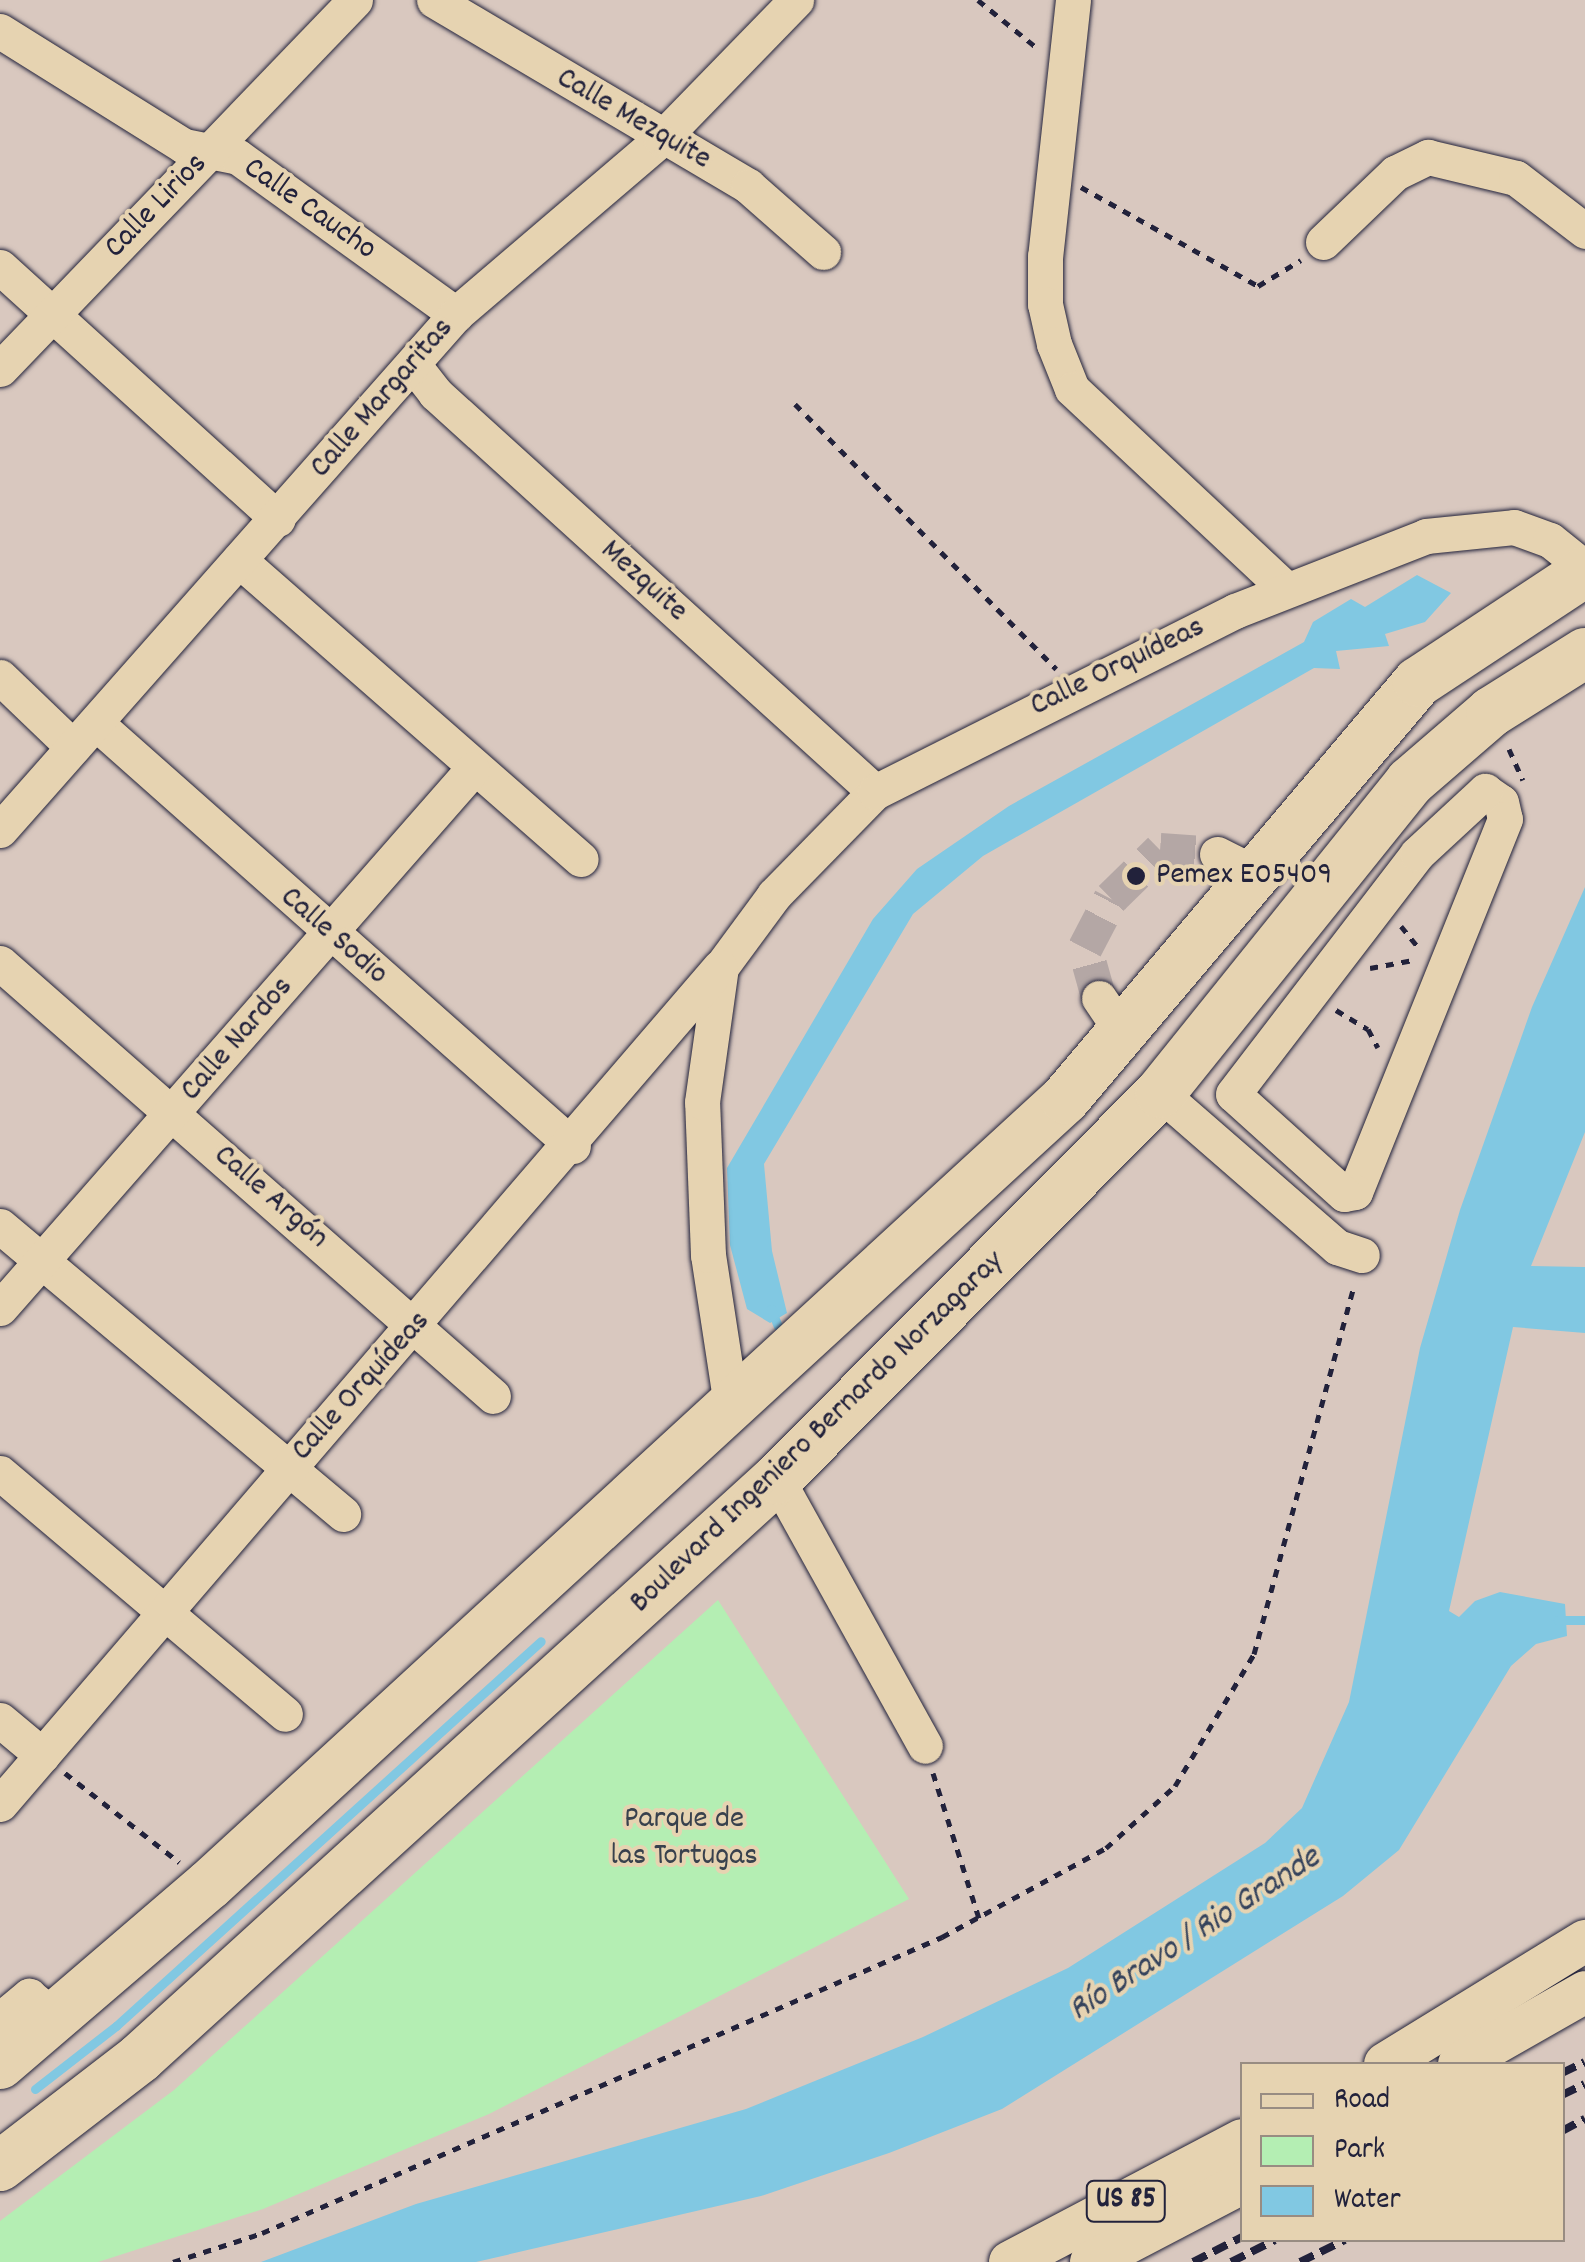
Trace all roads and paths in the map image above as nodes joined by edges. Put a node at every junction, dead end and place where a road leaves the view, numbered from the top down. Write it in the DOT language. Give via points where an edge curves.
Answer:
graph roads {
  1 [pos="355,0"];
  2 [pos="434,0"];
  3 [pos="796,0"];
  4 [pos="978,0"];
  5 [pos="1073,0"];
  6 [pos="0,31"];
  7 [pos="1070,63"];
  8 [pos="661,139"];
  9 [pos="212,150"];
  10 [pos="1058,174"];
  11 [pos="1585,230"];
  12 [pos="1322,242"];
  13 [pos="822,252"];
  14 [pos="0,267"];
  15 [pos="456,314"];
  16 [pos="52,315"];
  17 [pos="415,367"];
  18 [pos="0,370"];
  19 [pos="795,404"];
  20 [pos="278,519"];
  21 [pos="239,560"];
  22 [pos="1585,570"];
  23 [pos="1285,588"];
  24 [pos="1585,653"];
  25 [pos="0,677"];
  26 [pos="1075,688"];
  27 [pos="1491,712"];
  28 [pos="85,736"];
  29 [pos="472,770"];
  30 [pos="874,792"];
  31 [pos="1524,792"];
  32 [pos="0,830"];
  33 [pos="581,859"];
  34 [pos="330,936"];
  35 [pos="1202,938"];
  36 [pos="1430,945"];
  37 [pos="0,963"];
  38 [pos="1358,966"];
  39 [pos="720,967"];
  40 [pos="1248,980"];
  41 [pos="1326,1007"];
  42 [pos="1381,1056"];
  43 [pos="1160,1092"];
  44 [pos="173,1114"];
  45 [pos="573,1146"];
  46 [pos="1347,1195"];
  47 [pos="0,1226"];
  48 [pos="1362,1255"];
  49 [pos="40,1261"];
  50 [pos="0,1308"];
  51 [pos="417,1327"];
  52 [pos="493,1396"];
  53 [pos="730,1405"];
  54 [pos="288,1468"];
  55 [pos="0,1473"];
  56 [pos="778,1479"];
  57 [pos="343,1514"];
  58 [pos="165,1616"];
  59 [pos="285,1714"];
  60 [pos="0,1720"];
  61 [pos="925,1746"];
  62 [pos="42,1755"];
  63 [pos="0,1804"];
  64 [pos="209,1885"];
  65 [pos="978,1918"];
  66 [pos="1585,1941"];
  67 [pos="1585,1992"];
  68 [pos="42,2007"];
  69 [pos="0,2020"];
  70 [pos="1387,2062"];
  71 [pos="1462,2062"];
  72 [pos="0,2064"];
  73 [pos="1240,2141"];
  74 [pos="0,2166"];
  75 [pos="1240,2184"];
  76 [pos="173,2262"];
  77 [pos="1010,2262"];
  78 [pos="1091,2262"];
  1 -- 9 [label="street, Calle Lirios"];
  2 -- 8 [label="street, Calle Mezquite"];
  3 -- 8 [label="street, Calle Margaritas"];
  4 -- 7 [label="path" via="1052,60"];
  5 -- 7 [label="street"];
  6 -- 9 [label="street, Calle Caucho" via="184,146"];
  7 -- 10 [label="street"];
  8 -- 13 [label="street, Calle Mezquite" via="748,186"];
  8 -- 15 [label="street, Calle Margaritas"];
  9 -- 15 [label="street, Calle Caucho" via="238,157"];
  9 -- 16 [label="street, Calle Lirios"];
  10 -- 12 [label="path" via="1258,286 1276,281"];
  10 -- 23 [label="street" via="1045,304 1072,389"];
  11 -- 12 [label="street" via="1516,178 1428,157 1394,173"];
  14 -- 16 [label="street"];
  15 -- 17 [label="street, Calle Margaritas"];
  16 -- 18 [label="street, Calle Lirios"];
  16 -- 20 [label="street"];
  17 -- 20 [label="street, Calle Margaritas"];
  17 -- 30 [label="street, Mezquite" via="435,393"];
  19 -- 26 [label="path"];
  20 -- 21 [label="street, Calle Margaritas"];
  21 -- 28 [label="street, Calle Margaritas"];
  21 -- 29 [label="street"];
  22 -- 23 [label="street, Calle Orquídeas" via="1550,540 1514,527 1426,536"];
  22 -- 35 [label="highway" via="1418,682 1235,863"];
  23 -- 26 [label="street, Calle Orquídeas"];
  24 -- 27 [label="highway, Boulevard Ingeniero Bernardo Norzagaray"];
  25 -- 28 [label="street, Calle Sodio"];
  26 -- 30 [label="street, Calle Orquídeas"];
  27 -- 31 [label="path"];
  27 -- 40 [label="highway, Boulevard Ingeniero Bernardo Norzagaray" via="1410,782"];
  28 -- 32 [label="street, Calle Margaritas"];
  28 -- 34 [label="street, Calle Sodio"];
  29 -- 33 [label="street"];
  29 -- 34 [label="street, Calle Nardos"];
  30 -- 39 [label="street, Calle Orquídeas" via="774,896"];
  34 -- 44 [label="street, Calle Nardos"];
  34 -- 45 [label="street, Calle Sodio"];
  35 -- 40 [label="highway"];
  35 -- 53 [label="highway" via="1111,1016 922,1233"];
  36 -- 38 [label="path" via="1409,962"];
  37 -- 44 [label="street, Calle Argón"];
  39 -- 45 [label="street, Calle Orquídeas"];
  39 -- 53 [label="street, Calle Orquídeas" via="702,1102 708,1255"];
  40 -- 43 [label="highway, Boulevard Ingeniero Bernardo Norzagaray"];
  41 -- 42 [label="path" via="1368,1029"];
  43 -- 48 [label="street" via="1337,1248"];
  43 -- 56 [label="highway, Boulevard Ingeniero Bernardo Norzagaray"];
  44 -- 49 [label="street, Calle Nardos"];
  44 -- 51 [label="street, Calle Argón"];
  45 -- 51 [label="street, Calle Orquídeas"];
  46 -- 46 [label="street" via="1356,1192 1505,819 1502,802 1485,791 1417,854 1233,1094"];
  47 -- 49 [label="street"];
  48 -- 65 [label="path" via="1273,1598 1254,1654 1214,1730 1175,1786 1106,1848"];
  49 -- 50 [label="street, Calle Nardos"];
  49 -- 54 [label="street"];
  51 -- 52 [label="street, Calle Argón"];
  51 -- 54 [label="street, Calle Orquídeas"];
  53 -- 64 [label="highway"];
  54 -- 57 [label="street"];
  54 -- 58 [label="street, Calle Orquídeas"];
  55 -- 58 [label="street"];
  56 -- 61 [label="street"];
  56 -- 74 [label="highway, Boulevard Ingeniero Bernardo Norzagaray" via="140,2058"];
  58 -- 59 [label="street"];
  58 -- 62 [label="street, Calle Orquídeas"];
  60 -- 62 [label="street"];
  61 -- 65 [label="path"];
  62 -- 63 [label="street, Calle Orquídeas"];
  62 -- 64 [label="path"];
  64 -- 68 [label="highway"];
  65 -- 76 [label="path" via="262,2233"];
  66 -- 70 [label="main road"];
  67 -- 71 [label="main road"];
  68 -- 69 [label="street"];
  68 -- 72 [label="highway"];
  73 -- 77 [label="main road, US 85"];
  75 -- 78 [label="main road, US 85"];
}
